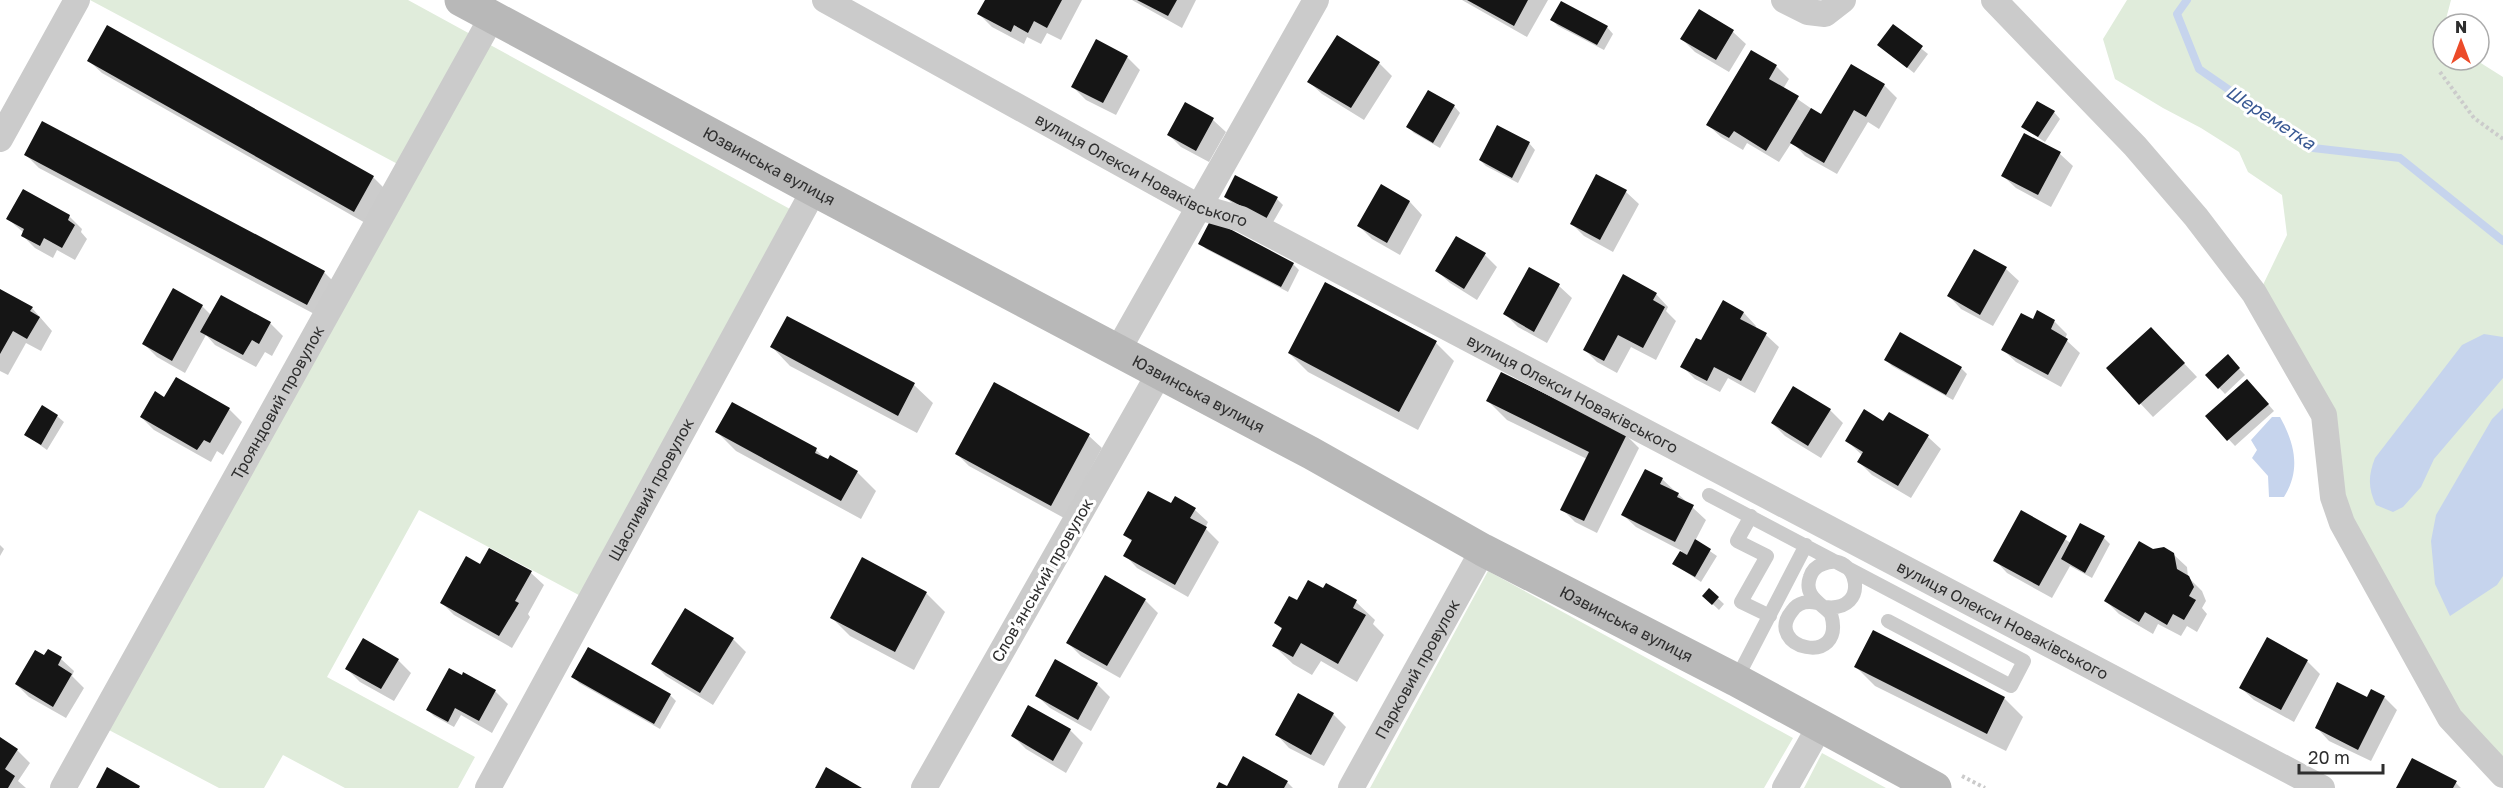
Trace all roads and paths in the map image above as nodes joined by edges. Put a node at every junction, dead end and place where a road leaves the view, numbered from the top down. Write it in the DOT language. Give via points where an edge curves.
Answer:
graph roads {
  1 [pos="77,0"];
  2 [pos="461,0"];
  3 [pos="825,0"];
  4 [pos="1316,0"];
  5 [pos="1784,0"];
  6 [pos="1843,0"];
  7 [pos="1994,0"];
  8 [pos="492,17"];
  9 [pos="2440,72"];
  10 [pos="0,139"];
  11 [pos="2503,139"];
  12 [pos="814,190"];
  13 [pos="1199,207"];
  14 [pos="1118,350"];
  15 [pos="1160,372"];
  16 [pos="1709,495"];
  17 [pos="1751,516"];
  18 [pos="1806,545"];
  19 [pos="1483,550"];
  20 [pos="1842,564"];
  21 [pos="1770,616"];
  22 [pos="1888,621"];
  23 [pos="1736,680"];
  24 [pos="1820,726"];
  25 [pos="2503,775"];
  26 [pos="63,788"];
  27 [pos="488,788"];
  28 [pos="924,788"];
  29 [pos="1351,788"];
  30 [pos="1785,788"];
  31 [pos="1935,788"];
  32 [pos="2322,788"];
  1 -- 10 [label="street"];
  2 -- 8 [label="main road, Юзвинська вулиця"];
  3 -- 13 [label="street, вулиця Олекси Новаківського"];
  4 -- 13 [label="street"];
  5 -- 6 [label="street" via="1808,12 1825,14"];
  7 -- 25 [label="street" via="2135,146 2254,293 2324,415 2333,497 2342,523 2450,718"];
  8 -- 12 [label="main road, Юзвинська вулиця"];
  8 -- 26 [label="street, Трояндовий провулок"];
  9 -- 11 [label="path" via="2474,118"];
  12 -- 14 [label="main road, Юзвинська вулиця"];
  12 -- 27 [label="street, Щасливий провулок"];
  13 -- 14 [label="street"];
  13 -- 32 [label="street, вулиця Олекси Новаківського" via="1241,219"];
  14 -- 15 [label="main road, Юзвинська вулиця"];
  15 -- 19 [label="main road, Юзвинська вулиця"];
  15 -- 28 [label="street, Словʼянський провулок"];
  16 -- 17 [label="lane"];
  17 -- 18 [label="lane"];
  17 -- 21 [label="lane" via="1737,541 1767,556 1741,602"];
  18 -- 20 [label="lane"];
  18 -- 21 [label="lane"];
  19 -- 23 [label="main road, Юзвинська вулиця"];
  19 -- 29 [label="street, Парковий провулок"];
  20 -- 20 [label="lane" via="1827,562 1814,570 1809,592 1821,605 1841,607 1853,597 1854,575"];
  20 -- 22 [label="lane" via="2024,661 2011,686"];
  21 -- 23 [label="lane"];
  23 -- 24 [label="main road, Юзвинська вулиця"];
  24 -- 30 [label="street"];
  24 -- 31 [label="main road, Юзвинська вулиця"];
}
